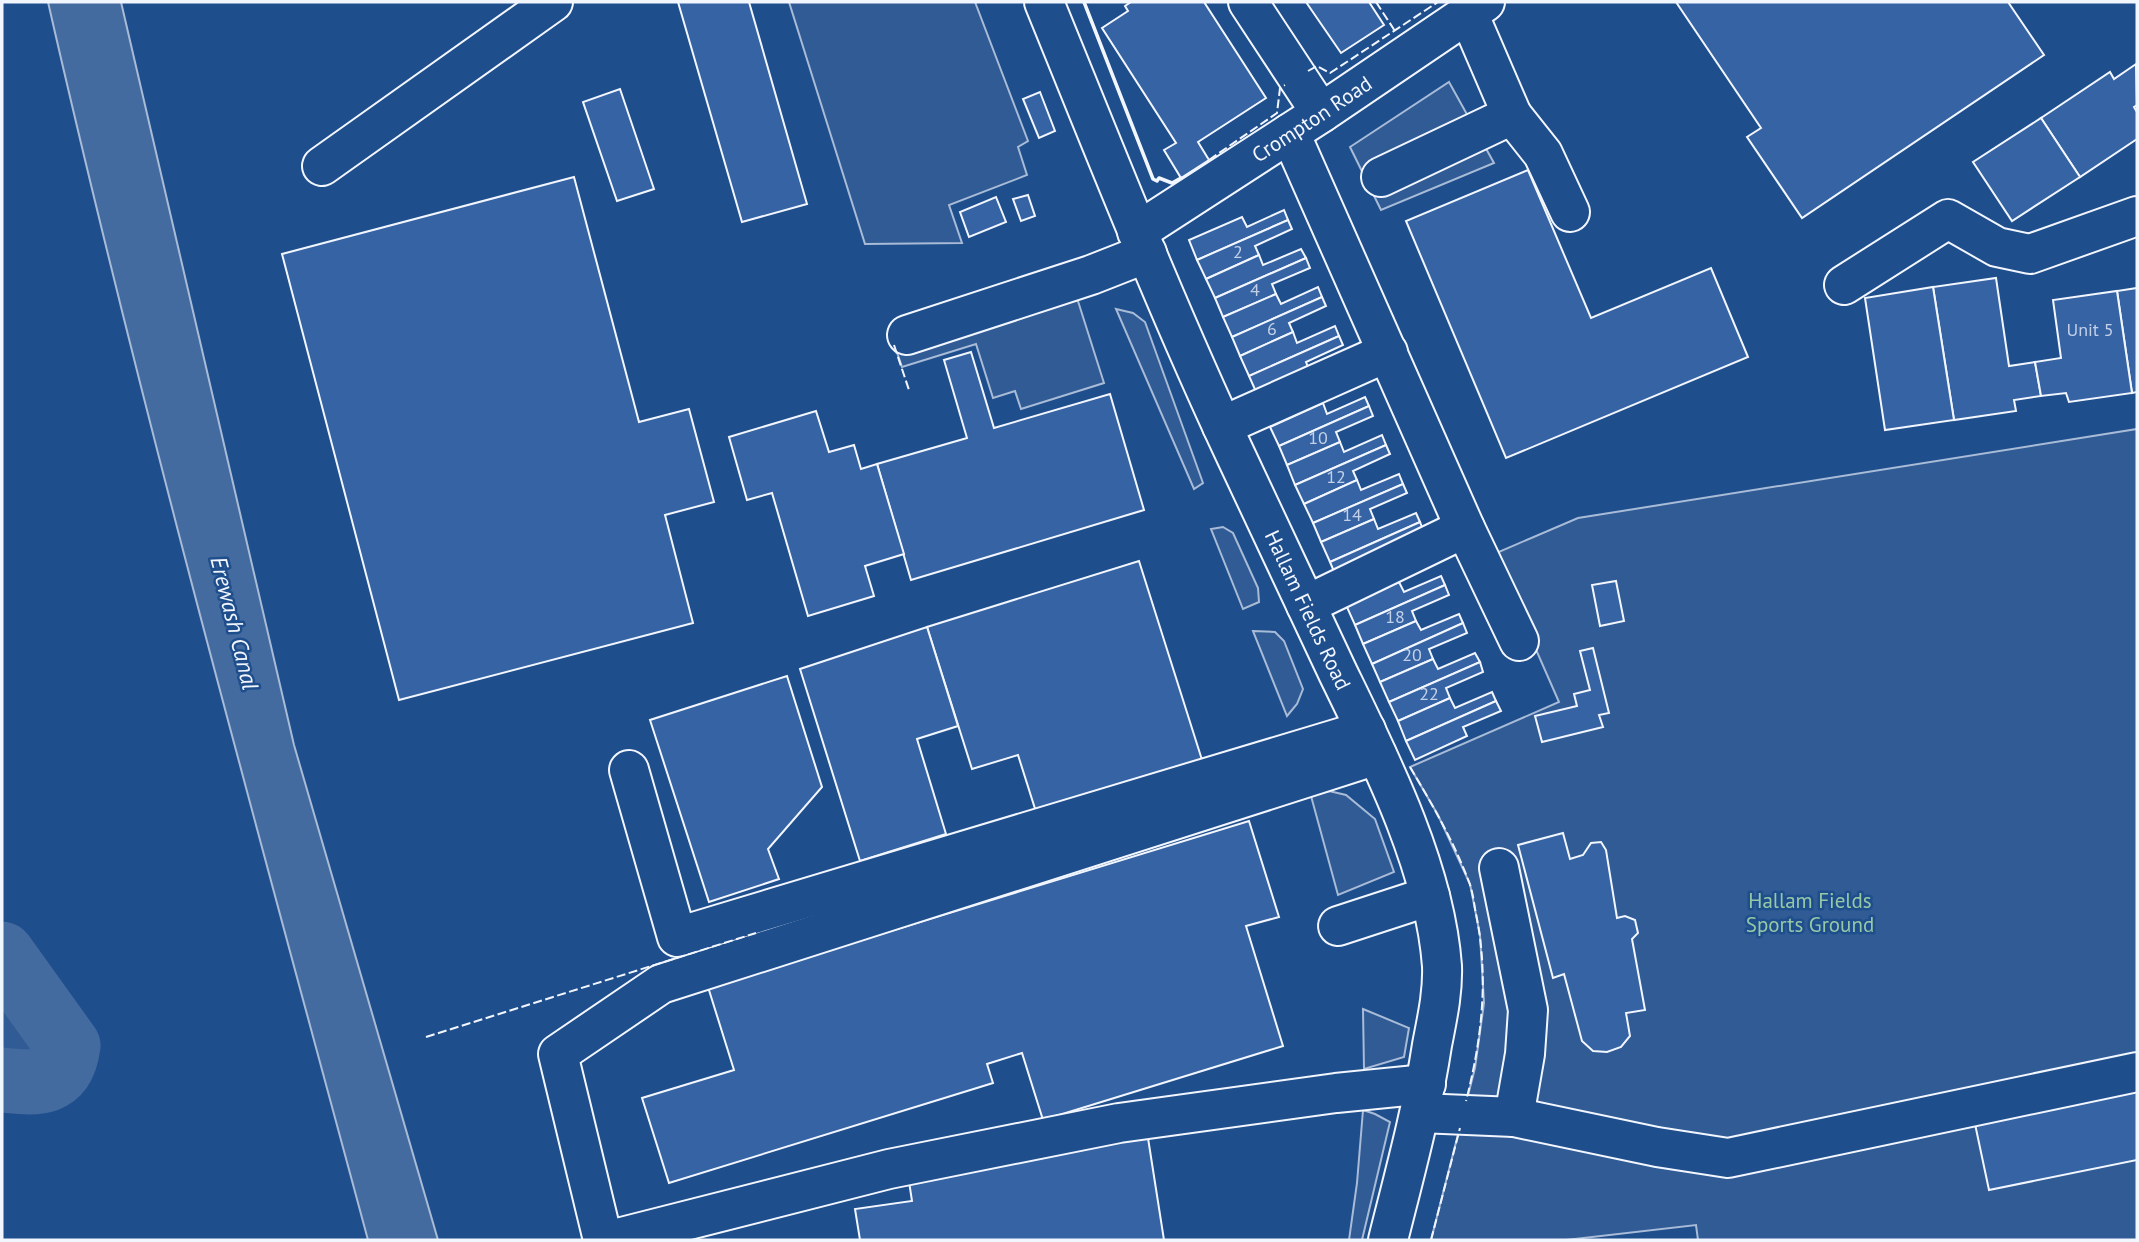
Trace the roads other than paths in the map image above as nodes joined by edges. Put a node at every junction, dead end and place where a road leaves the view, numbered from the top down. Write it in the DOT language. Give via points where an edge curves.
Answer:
graph roads {
  1 [pos="553,2"];
  2 [pos="1044,2"];
  3 [pos="1248,2"];
  4 [pos="1476,7"];
  5 [pos="1512,115"];
  6 [pos="1305,123"];
  7 [pos="322,166"];
  8 [pos="1381,177"];
  9 [pos="1570,212"];
  10 [pos="2137,216"];
  11 [pos="1142,242"];
  12 [pos="1844,285"];
  13 [pos="907,335"];
  14 [pos="1388,352"];
  15 [pos="1222,426"];
  16 [pos="1465,528"];
  17 [pos="1306,605"];
  18 [pos="1519,641"];
  19 [pos="1372,743"];
  20 [pos="629,770"];
  21 [pos="1499,868"];
  22 [pos="1430,896"];
  23 [pos="1338,926"];
  24 [pos="2137,1072"];
  25 [pos="1423,1098"];
  26 [pos="1514,1117"];
  27 [pos="603,1240"];
  28 [pos="610,1240"];
  29 [pos="1388,1240"];
  1 -- 7 [label="street"];
  2 -- 11 [label="street, Hallam Fields Road"];
  3 -- 6 [label="street"];
  4 -- 5 [label="street"];
  4 -- 6 [label="street, Crompton Road"];
  5 -- 8 [label="street"];
  5 -- 9 [label="street" via="1544,154"];
  6 -- 11 [label="street, Crompton Road"];
  6 -- 14 [label="street"];
  10 -- 12 [label="street" via="2030,254 1997,247 1948,219"];
  11 -- 13 [label="street, Crompton Road" via="1091,275"];
  11 -- 15 [label="street, Hallam Fields Road"];
  14 -- 15 [label="street"];
  14 -- 16 [label="street"];
  15 -- 17 [label="street, Hallam Fields Road"];
  16 -- 17 [label="street"];
  16 -- 18 [label="street"];
  17 -- 19 [label="street, Hallam Fields Road"];
  19 -- 20 [label="street" via="677,937"];
  19 -- 22 [label="street, Hallam Fields Road"];
  19 -- 27 [label="street" via="662,984 558,1054"];
  21 -- 26 [label="street" via="1528,1010"];
  22 -- 23 [label="street"];
  22 -- 25 [label="street, Hallam Fields Road" via="1442,971"];
  24 -- 26 [label="street" via="1728,1158"];
  25 -- 26 [label="street"];
  25 -- 28 [label="street" via="1336,1093 1119,1123 889,1169"];
  25 -- 29 [label="street, Hallam Fields Road"];
}
